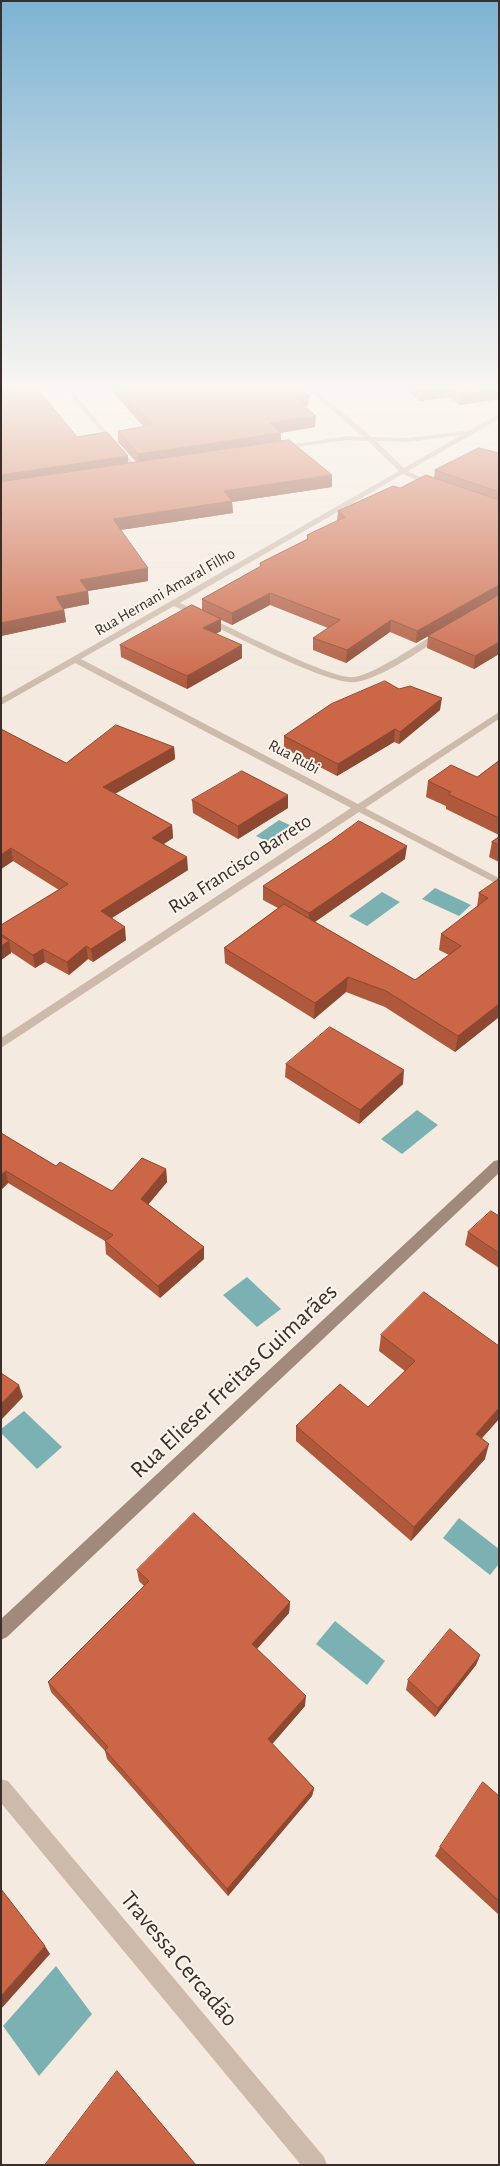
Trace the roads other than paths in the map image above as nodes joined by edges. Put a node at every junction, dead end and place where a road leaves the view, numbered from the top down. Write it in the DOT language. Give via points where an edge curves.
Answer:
graph roads {
  1 [pos="374,489"];
  2 [pos="174,603"];
  3 [pos="448,630"];
  4 [pos="76,660"];
  5 [pos="1,702"];
  6 [pos="499,715"];
  7 [pos="358,808"];
  8 [pos="499,882"];
  9 [pos="1,1044"];
  10 [pos="499,1165"];
  11 [pos="1,1632"];
  12 [pos="1,1788"];
  13 [pos="316,2165"];
  1 -- 2 [label="street, Rua Hernani Amaral Filho"];
  2 -- 3 [label="street" via="340,679 355,680 376,672"];
  2 -- 4 [label="street, Rua Hernani Amaral Filho"];
  4 -- 5 [label="street, Rua Hernani Amaral Filho"];
  4 -- 7 [label="street, Rua Rubi"];
  6 -- 7 [label="street, Rua Francisco Barreto"];
  7 -- 8 [label="street, Rua Rubi"];
  7 -- 9 [label="street, Rua Francisco Barreto"];
  10 -- 11 [label="street, Rua Elieser Freitas Guimarães"];
  12 -- 13 [label="street, Travessa Cercadão"];
}
